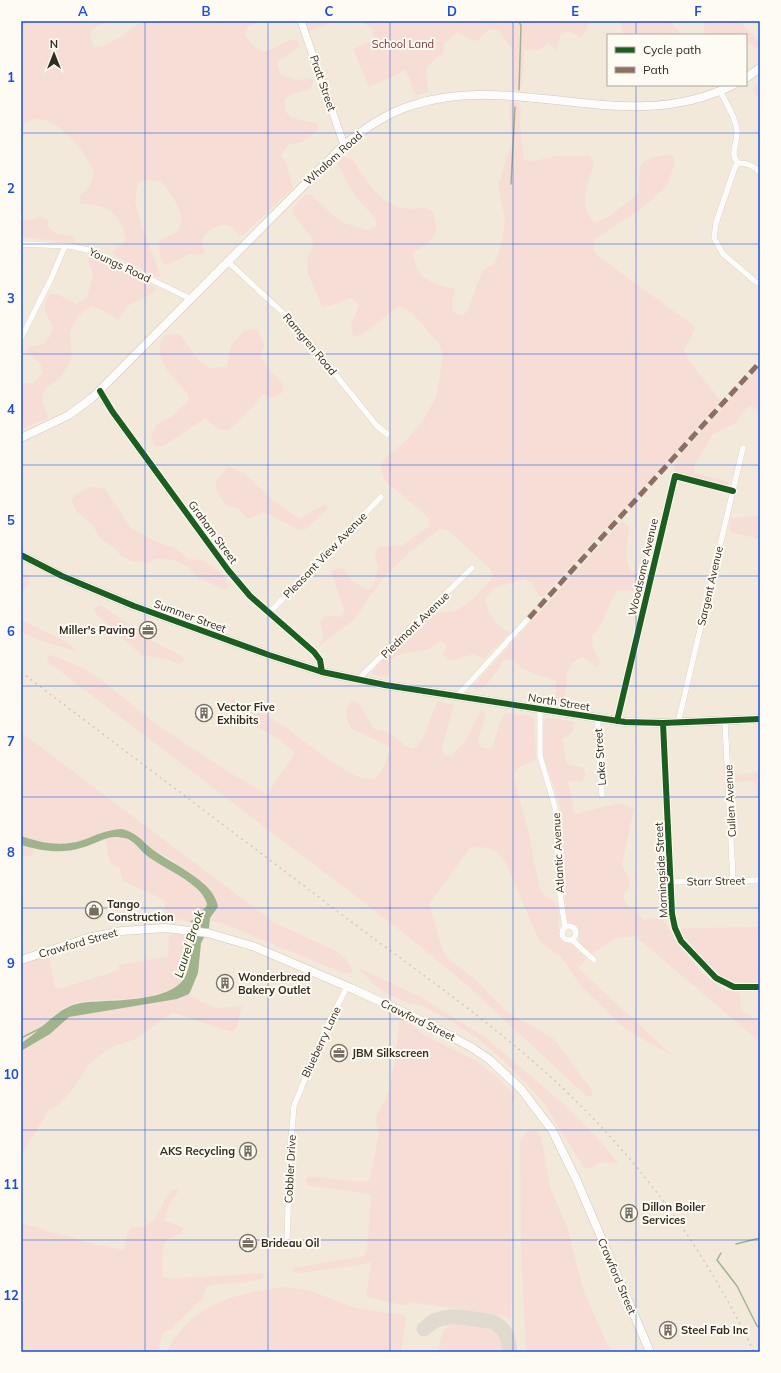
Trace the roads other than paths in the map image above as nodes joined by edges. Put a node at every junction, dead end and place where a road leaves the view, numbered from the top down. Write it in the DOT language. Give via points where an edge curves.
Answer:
graph roads {
  1 [pos="301,21"];
  2 [pos="760,68"];
  3 [pos="747,77"];
  4 [pos="731,86"];
  5 [pos="720,91"];
  6 [pos="344,145"];
  7 [pos="738,164"];
  8 [pos="760,173"];
  9 [pos="21,244"];
  10 [pos="65,246"];
  11 [pos="227,260"];
  12 [pos="760,283"];
  13 [pos="191,299"];
  14 [pos="21,338"];
  15 [pos="100,391"];
  16 [pos="387,434"];
  17 [pos="21,438"];
  18 [pos="743,448"];
  19 [pos="733,491"];
  20 [pos="381,497"];
  21 [pos="21,555"];
  22 [pos="472,568"];
  23 [pos="269,613"];
  24 [pos="528,618"];
  25 [pos="322,672"];
  26 [pos="357,680"];
  27 [pos="458,695"];
  28 [pos="540,709"];
  29 [pos="597,718"];
  30 [pos="760,719"];
  31 [pos="618,721"];
  32 [pos="725,721"];
  33 [pos="663,723"];
  34 [pos="678,723"];
  35 [pos="602,795"];
  36 [pos="733,880"];
  37 [pos="760,880"];
  38 [pos="671,882"];
  39 [pos="565,927"];
  40 [pos="572,940"];
  41 [pos="21,960"];
  42 [pos="594,960"];
  43 [pos="347,987"];
  44 [pos="760,987"];
  45 [pos="297,1098"];
  46 [pos="287,1241"];
  47 [pos="650,1352"];
  1 -- 6 [label="street, Pratt Street"];
  2 -- 3 [label="main road"];
  4 -- 5 [label="main road, Whalom Road"];
  5 -- 6 [label="main road, Whalom Road" via="681,103 644,107 499,95 446,97 392,113"];
  5 -- 7 [label="street" via="736,124 733,153"];
  6 -- 11 [label="main road, Whalom Road"];
  7 -- 8 [label="street" via="756,168"];
  7 -- 12 [label="street" via="716,223 714,238 723,254"];
  9 -- 10 [label="street, Youngs Road"];
  10 -- 13 [label="street, Youngs Road" via="87,249 103,255"];
  10 -- 14 [label="street"];
  11 -- 13 [label="main road, Whalom Road"];
  11 -- 16 [label="street, Ramgren Road" via="293,322 377,426"];
  13 -- 15 [label="main road, Whalom Road"];
  15 -- 17 [label="main road, Whalom Road" via="69,415"];
  15 -- 23 [label="street, Graham Street" via="228,570 250,596"];
  18 -- 19 [label="street, Sargent Avenue"];
  19 -- 31 [label="street, Woodsome Avenue" via="675,476"];
  19 -- 34 [label="street, Sargent Avenue"];
  20 -- 23 [label="street, Pleasant View Avenue"];
  21 -- 25 [label="main road, Summer Street" via="62,576 134,606"];
  22 -- 26 [label="street, Piedmont Avenue"];
  23 -- 25 [label="street, Graham Street" via="314,652 320,660"];
  24 -- 27 [label="street"];
  25 -- 26 [label="main road, Summer Street"];
  26 -- 27 [label="main road, North Street"];
  27 -- 28 [label="main road, North Street"];
  28 -- 29 [label="main road, North Street"];
  28 -- 39 [label="street, Atlantic Avenue" via="540,756 556,807 559,888"];
  29 -- 31 [label="main road, North Street"];
  29 -- 35 [label="street, Lake Street"];
  30 -- 32 [label="main road, North Street"];
  31 -- 33 [label="main road, North Street"];
  32 -- 34 [label="main road, North Street"];
  32 -- 36 [label="street, Cullen Avenue"];
  33 -- 34 [label="main road, North Street"];
  33 -- 38 [label="street, Morningside Street"];
  36 -- 37 [label="street, Starr Street"];
  36 -- 38 [label="street, Starr Street"];
  38 -- 44 [label="street, Morningside Street" via="673,921 681,941 723,982 734,987"];
  39 -- 40 [label="street, Atlantic Avenue" via="562,930 562,937"];
  39 -- 40 [label="street" via="570,926 575,930 576,934"];
  40 -- 42 [label="street, Atlantic Avenue"];
  41 -- 43 [label="main road, Crawford Street" via="88,938 122,931 158,928 188,930 208,933 255,947"];
  43 -- 45 [label="street, Blueberry Lane" via="324,1032"];
  43 -- 47 [label="main road, Crawford Street" via="420,1020 471,1047 495,1065 530,1099 560,1145"];
  45 -- 46 [label="street, Cobbler Drive" via="290,1152"];
}
